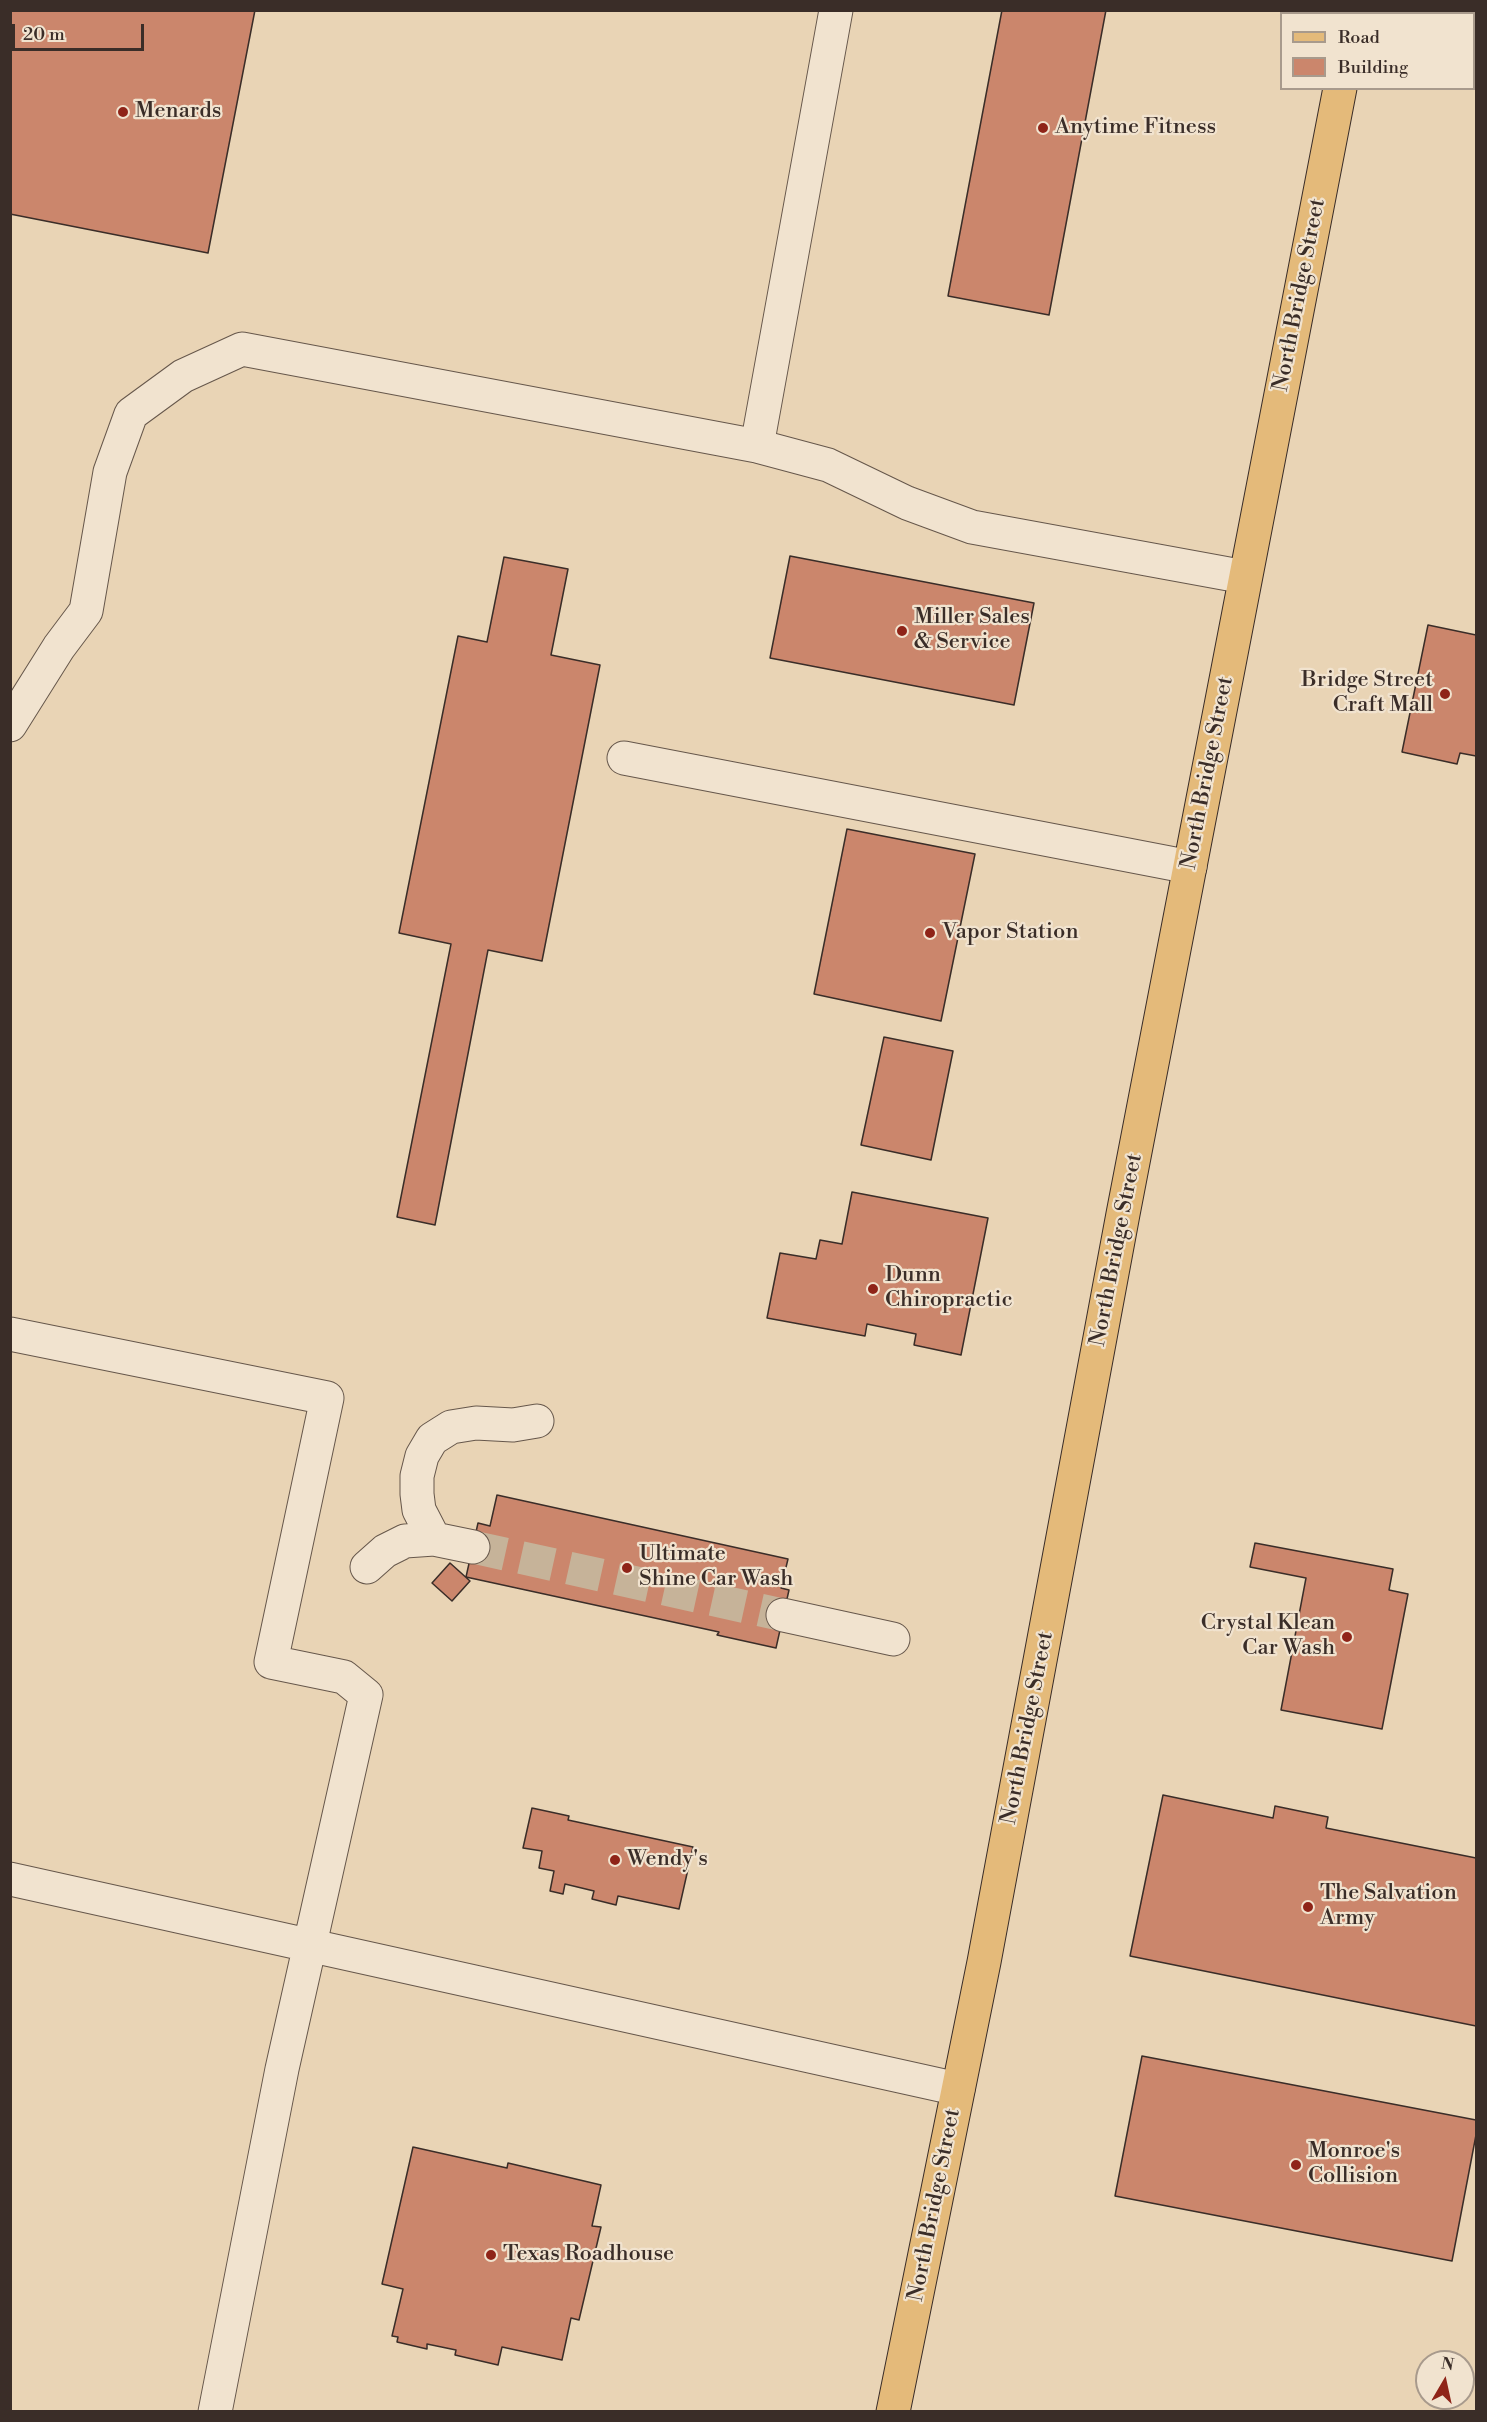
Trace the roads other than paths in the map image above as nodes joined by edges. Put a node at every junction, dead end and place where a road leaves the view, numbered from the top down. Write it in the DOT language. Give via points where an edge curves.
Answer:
graph roads {
  1 [pos="836,10"];
  2 [pos="1340,90"];
  3 [pos="758,446"];
  4 [pos="1245,577"];
  5 [pos="10,725"];
  6 [pos="624,758"];
  7 [pos="1190,867"];
  8 [pos="10,1334"];
  9 [pos="537,1421"];
  10 [pos="434,1539"];
  11 [pos="473,1547"];
  12 [pos="367,1566"];
  13 [pos="783,1615"];
  14 [pos="893,1639"];
  15 [pos="10,1879"];
  16 [pos="311,1947"];
  17 [pos="958,2089"];
  18 [pos="215,2412"];
  19 [pos="893,2412"];
  1 -- 3 [label="lane"];
  2 -- 4 [label="main road, North Bridge Street"];
  3 -- 4 [label="lane" via="828,465 907,503 972,527"];
  3 -- 5 [label="lane" via="242,349 183,376 131,414 110,472 86,611"];
  4 -- 7 [label="main road, North Bridge Street"];
  6 -- 7 [label="lane"];
  7 -- 17 [label="main road, North Bridge Street"];
  8 -- 16 [label="lane" via="327,1398 271,1662 344,1677 366,1695"];
  9 -- 10 [label="lane" via="451,1427 432,1439 422,1456 417,1494 419,1510"];
  10 -- 11 [label="lane"];
  10 -- 12 [label="lane" via="405,1540"];
  13 -- 14 [label="lane"];
  15 -- 16 [label="lane"];
  16 -- 17 [label="lane"];
  16 -- 18 [label="lane" via="282,2070"];
  17 -- 19 [label="main road, North Bridge Street"];
}
